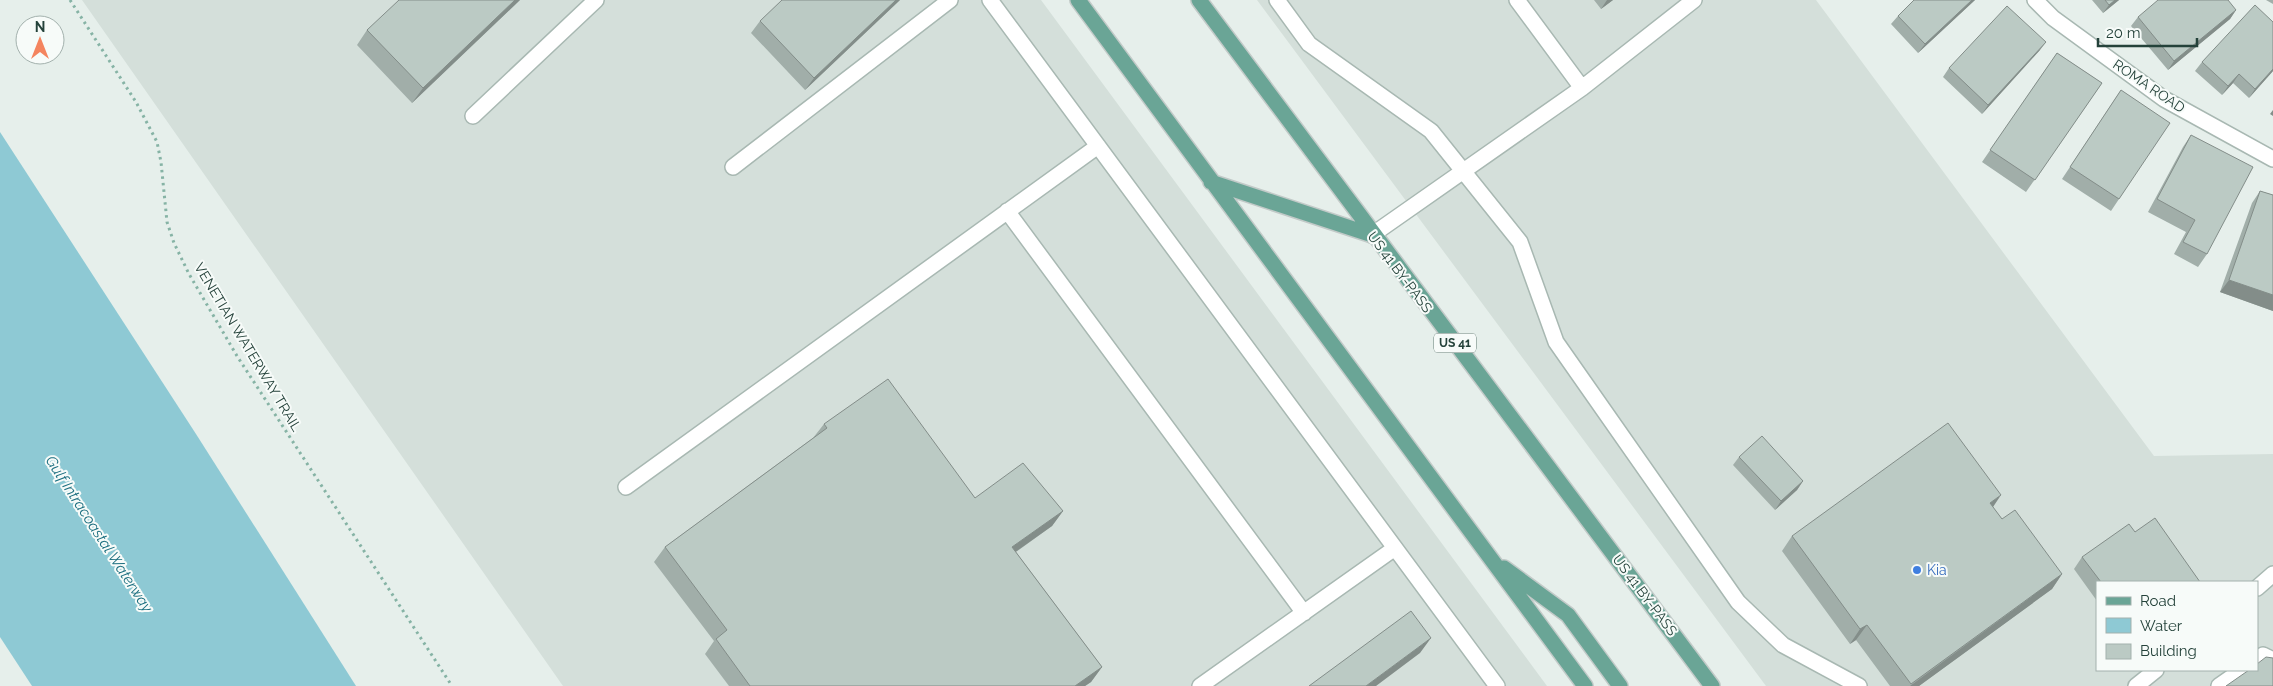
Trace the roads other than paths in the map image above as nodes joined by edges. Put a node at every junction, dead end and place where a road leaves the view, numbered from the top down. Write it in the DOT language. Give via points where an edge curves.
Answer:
graph roads {
  1 [pos="596,0"];
  2 [pos="950,0"];
  3 [pos="990,0"];
  4 [pos="1078,0"];
  5 [pos="1199,0"];
  6 [pos="1277,0"];
  7 [pos="1517,0"];
  8 [pos="1694,0"];
  9 [pos="2035,0"];
  10 [pos="1582,88"];
  11 [pos="473,116"];
  12 [pos="1098,146"];
  13 [pos="2273,159"];
  14 [pos="733,166"];
  15 [pos="1465,170"];
  16 [pos="1211,182"];
  17 [pos="1007,211"];
  18 [pos="1372,235"];
  19 [pos="626,488"];
  20 [pos="1395,548"];
  21 [pos="1491,558"];
  22 [pos="2273,574"];
  23 [pos="2258,587"];
  24 [pos="1304,613"];
  25 [pos="2258,658"];
  26 [pos="2273,660"];
  27 [pos="2155,671"];
  28 [pos="2241,671"];
  29 [pos="1200,686"];
  30 [pos="1497,686"];
  31 [pos="1585,686"];
  32 [pos="1620,686"];
  33 [pos="1712,686"];
  34 [pos="1858,686"];
  35 [pos="2136,686"];
  36 [pos="2219,686"];
  1 -- 11 [label="street"];
  2 -- 14 [label="street"];
  3 -- 12 [label="street"];
  4 -- 16 [label="main road"];
  5 -- 18 [label="main road, US 41 BY-PASS / US 41"];
  6 -- 15 [label="street" via="1309,44 1431,131"];
  7 -- 10 [label="street"];
  8 -- 10 [label="street"];
  9 -- 13 [label="street, ROMA ROAD" via="2054,18 2164,99"];
  10 -- 15 [label="street"];
  12 -- 17 [label="street"];
  12 -- 20 [label="street"];
  15 -- 18 [label="street"];
  15 -- 34 [label="street" via="1520,242 1556,342 1738,602 1784,646"];
  16 -- 18 [label="main road"];
  16 -- 21 [label="main road"];
  17 -- 19 [label="street"];
  17 -- 24 [label="street"];
  18 -- 33 [label="main road, US 41 BY-PASS / US 41"];
  20 -- 24 [label="street"];
  20 -- 30 [label="street"];
  21 -- 31 [label="main road"];
  21 -- 32 [label="main road" via="1568,615"];
  22 -- 23 [label="street"];
  24 -- 29 [label="street"];
  25 -- 26 [label="street" via="2263,655"];
  27 -- 35 [label="street"];
  28 -- 36 [label="street"];
}
